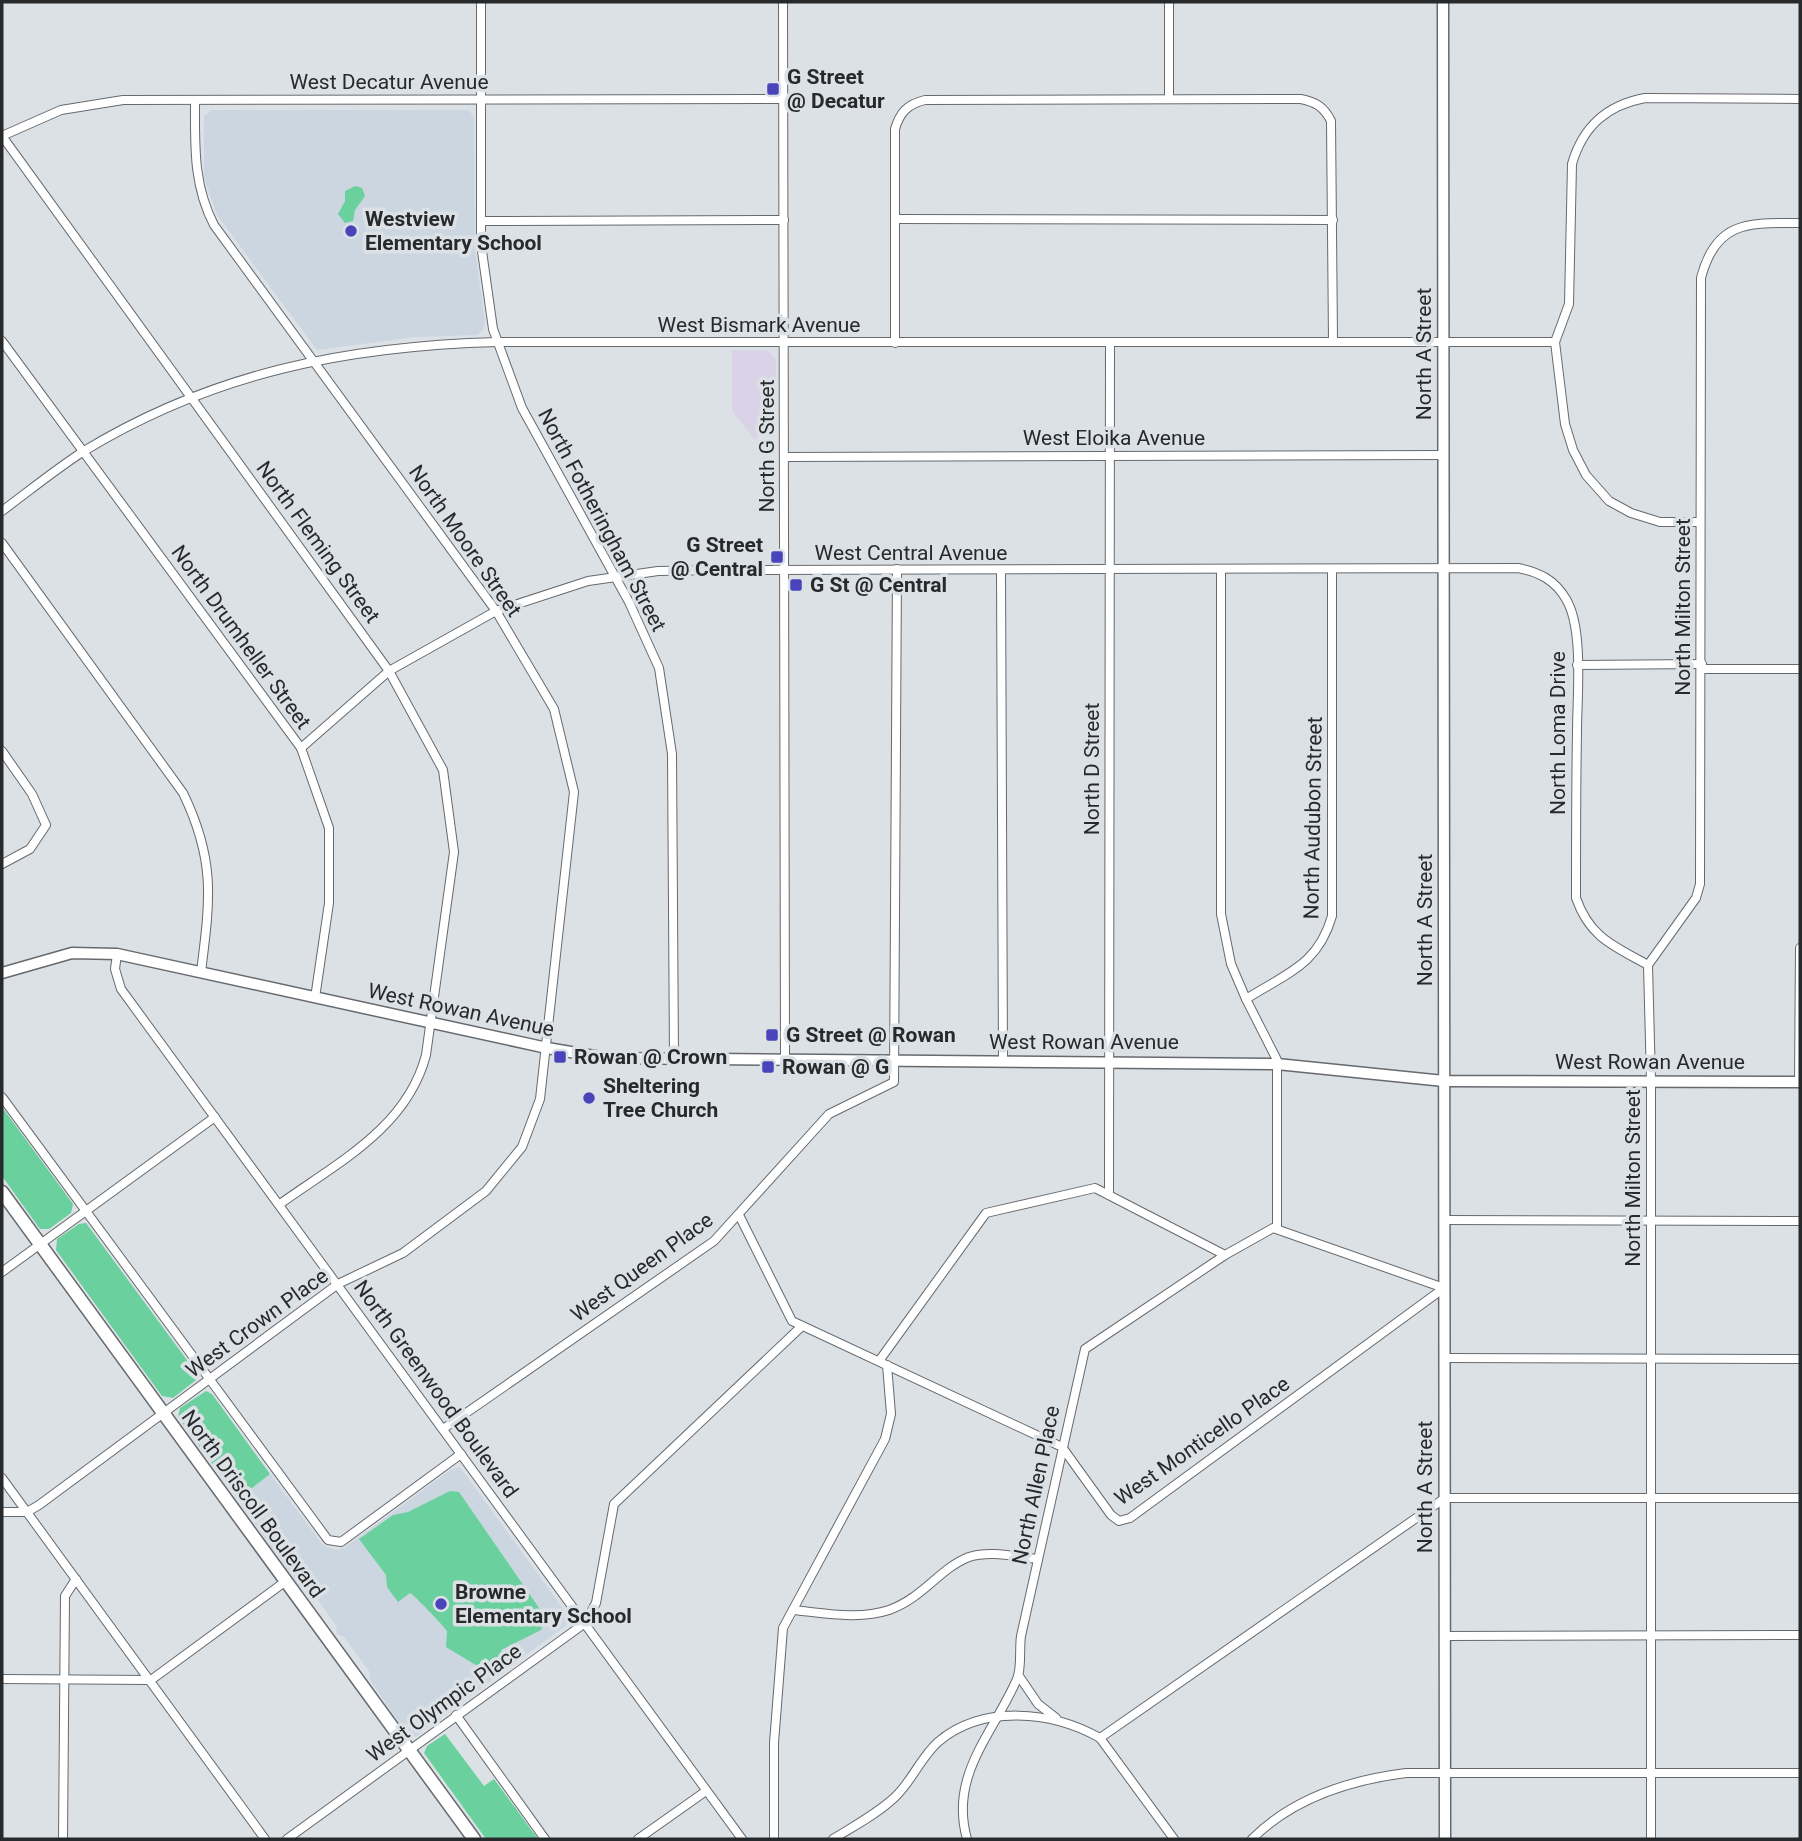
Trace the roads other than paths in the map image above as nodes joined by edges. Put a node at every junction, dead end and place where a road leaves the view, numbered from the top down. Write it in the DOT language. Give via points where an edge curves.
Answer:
graph roads {
  1 [pos="481,2"];
  2 [pos="783,2"];
  3 [pos="1169,2"];
  4 [pos="1443,2"];
  5 [pos="783,99"];
  6 [pos="1169,99"];
  7 [pos="1800,99"];
  8 [pos="195,100"];
  9 [pos="482,100"];
  10 [pos="2,136"];
  11 [pos="897,219"];
  12 [pos="784,220"];
  13 [pos="1333,220"];
  14 [pos="481,221"];
  15 [pos="1800,223"];
  16 [pos="1333,340"];
  17 [pos="2,341"];
  18 [pos="498,342"];
  19 [pos="1444,342"];
  20 [pos="1555,342"];
  21 [pos="784,343"];
  22 [pos="895,343"];
  23 [pos="1110,344"];
  24 [pos="313,359"];
  25 [pos="192,398"];
  26 [pos="84,452"];
  27 [pos="1110,455"];
  28 [pos="1444,455"];
  29 [pos="784,457"];
  30 [pos="2,511"];
  31 [pos="1700,522"];
  32 [pos="2,543"];
  33 [pos="897,569"];
  34 [pos="1221,569"];
  35 [pos="1332,569"];
  36 [pos="1444,569"];
  37 [pos="785,570"];
  38 [pos="1001,570"];
  39 [pos="1110,570"];
  40 [pos="614,577"];
  41 [pos="496,611"];
  42 [pos="1577,665"];
  43 [pos="1702,667"];
  44 [pos="1800,669"];
  45 [pos="389,671"];
  46 [pos="301,748"];
  47 [pos="2,751"];
  48 [pos="2,863"];
  49 [pos="1800,948"];
  50 [pos="117,954"];
  51 [pos="1648,965"];
  52 [pos="3,970"];
  53 [pos="201,972"];
  54 [pos="315,998"];
  55 [pos="1246,999"];
  56 [pos="431,1023"];
  57 [pos="547,1048"];
  58 [pos="674,1058"];
  59 [pos="785,1058"];
  60 [pos="895,1059"];
  61 [pos="1003,1061"];
  62 [pos="1109,1062"];
  63 [pos="1277,1064"];
  64 [pos="1444,1081"];
  65 [pos="1651,1081"];
  66 [pos="1799,1082"];
  67 [pos="2,1097"];
  68 [pos="215,1117"];
  69 [pos="2,1192"];
  70 [pos="1109,1195"];
  71 [pos="280,1205"];
  72 [pos="86,1212"];
  73 [pos="739,1215"];
  74 [pos="1444,1220"];
  75 [pos="1650,1220"];
  76 [pos="1800,1221"];
  77 [pos="1275,1228"];
  78 [pos="39,1245"];
  79 [pos="1225,1255"];
  80 [pos="2,1272"];
  81 [pos="338,1284"];
  82 [pos="1444,1288"];
  83 [pos="802,1326"];
  84 [pos="1444,1358"];
  85 [pos="1650,1358"];
  86 [pos="1800,1359"];
  87 [pos="883,1363"];
  88 [pos="209,1379"];
  89 [pos="163,1414"];
  90 [pos="443,1429"];
  91 [pos="1062,1447"];
  92 [pos="461,1454"];
  93 [pos="2,1478"];
  94 [pos="1650,1497"];
  95 [pos="1445,1498"];
  96 [pos="1800,1498"];
  97 [pos="2,1512"];
  98 [pos="27,1512"];
  99 [pos="1038,1559"];
  100 [pos="76,1579"];
  101 [pos="286,1581"];
  102 [pos="793,1610"];
  103 [pos="585,1623"];
  104 [pos="1650,1635"];
  105 [pos="1800,1635"];
  106 [pos="1445,1636"];
  107 [pos="1019,1676"];
  108 [pos="2,1679"];
  109 [pos="64,1680"];
  110 [pos="151,1680"];
  111 [pos="456,1715"];
  112 [pos="995,1718"];
  113 [pos="1056,1718"];
  114 [pos="1100,1738"];
  115 [pos="409,1749"];
  116 [pos="1445,1772"];
  117 [pos="1651,1773"];
  118 [pos="1800,1773"];
  119 [pos="706,1791"];
  120 [pos="63,1839"];
  121 [pos="265,1839"];
  122 [pos="287,1839"];
  123 [pos="474,1839"];
  124 [pos="545,1839"];
  125 [pos="638,1839"];
  126 [pos="743,1839"];
  127 [pos="774,1839"];
  128 [pos="833,1839"];
  129 [pos="967,1839"];
  130 [pos="1174,1839"];
  131 [pos="1252,1839"];
  132 [pos="1445,1839"];
  133 [pos="1651,1839"];
  1 -- 9 [label="street, North Fotheringham Street"];
  2 -- 5 [label="street, North G Street"];
  3 -- 6 [label="street"];
  4 -- 19 [label="street, North A Street"];
  5 -- 9 [label="street, West Decatur Avenue"];
  5 -- 12 [label="street, North G Street"];
  6 -- 11 [label="street" via="914,102 904,109 894,129"];
  6 -- 13 [label="street" via="1301,99 1325,109 1333,137"];
  7 -- 20 [label="street" via="1645,99 1623,102 1593,123 1572,164 1569,304"];
  8 -- 9 [label="street, West Decatur Avenue"];
  8 -- 10 [label="street, West Decatur Avenue" via="89,104 33,120"];
  8 -- 24 [label="street, North Moore Street" via="195,167 204,205"];
  9 -- 14 [label="street, North Fotheringham Street"];
  10 -- 25 [label="street, North Fleming Street"];
  11 -- 13 [label="street"];
  11 -- 22 [label="street"];
  12 -- 14 [label="street"];
  12 -- 21 [label="street, North G Street"];
  13 -- 16 [label="street"];
  14 -- 18 [label="street, North Fotheringham Street"];
  15 -- 31 [label="street, North Milton Street" via="1753,223 1731,229 1705,261 1701,278"];
  16 -- 19 [label="street, West Bismark Avenue"];
  16 -- 23 [label="street, West Bismark Avenue"];
  17 -- 26 [label="street, North Drumheller Street"];
  18 -- 21 [label="street, West Bismark Avenue"];
  18 -- 24 [label="street, West Bismark Avenue" via="426,344"];
  18 -- 40 [label="street, North Fotheringham Street" via="522,408"];
  19 -- 20 [label="street, West Bismark Avenue"];
  19 -- 28 [label="street, North A Street"];
  20 -- 31 [label="street" via="1565,424 1586,475 1609,501 1631,513 1660,522"];
  21 -- 22 [label="street, West Bismark Avenue"];
  21 -- 29 [label="street, North G Street"];
  22 -- 23 [label="street, West Bismark Avenue"];
  23 -- 27 [label="street, North D Street"];
  24 -- 25 [label="street, West Bismark Avenue"];
  24 -- 41 [label="street, North Moore Street"];
  25 -- 26 [label="street, West Bismark Avenue"];
  25 -- 45 [label="street, North Fleming Street"];
  26 -- 30 [label="street, West Bismark Avenue"];
  26 -- 46 [label="street, North Drumheller Street"];
  27 -- 28 [label="street, West Eloika Avenue"];
  27 -- 29 [label="street, West Eloika Avenue"];
  27 -- 39 [label="street, North D Street"];
  28 -- 36 [label="street, North A Street"];
  29 -- 37 [label="street, North G Street"];
  31 -- 43 [label="street, North Milton Street"];
  32 -- 53 [label="street" via="192,811 209,871"];
  33 -- 37 [label="street, West Central Avenue"];
  33 -- 38 [label="street, West Central Avenue"];
  33 -- 60 [label="street"];
  34 -- 35 [label="street, West Central Avenue"];
  34 -- 39 [label="street, West Central Avenue"];
  34 -- 55 [label="street" via="1221,914 1231,964"];
  35 -- 36 [label="street, West Central Avenue"];
  35 -- 55 [label="street, North Audubon Street" via="1332,916 1325,940 1310,959"];
  36 -- 42 [label="street, North Loma Drive" via="1518,568 1551,581 1572,611"];
  36 -- 64 [label="street, North A Street"];
  37 -- 40 [label="street, West Central Avenue" via="682,570"];
  37 -- 59 [label="street, North G Street"];
  38 -- 39 [label="street, West Central Avenue"];
  38 -- 61 [label="street"];
  39 -- 62 [label="street, North D Street"];
  40 -- 41 [label="street, West Central Avenue"];
  40 -- 58 [label="street, North Fotheringham Street" via="659,668 672,754"];
  41 -- 45 [label="street, West Central Avenue"];
  41 -- 57 [label="street, North Moore Street" via="554,709 573,792"];
  42 -- 43 [label="street"];
  42 -- 51 [label="street, North Loma Drive" via="1576,898 1588,925 1600,938"];
  43 -- 44 [label="street"];
  43 -- 51 [label="street, North Milton Street" via="1700,884 1696,898"];
  45 -- 46 [label="street, West Central Avenue"];
  45 -- 56 [label="street, North Fleming Street" via="443,770 454,852"];
  46 -- 54 [label="street, North Drumheller Street" via="329,828 329,903"];
  47 -- 48 [label="street" via="32,793 46,825 30,849"];
  49 -- 66 [label="street"];
  50 -- 52 [label="street, West Rowan Avenue" via="72,953"];
  50 -- 53 [label="street, West Rowan Avenue"];
  50 -- 68 [label="street, North Greenwood Boulevard" via="115,969 121,989"];
  51 -- 65 [label="street, North Milton Street"];
  53 -- 54 [label="street, West Rowan Avenue"];
  54 -- 56 [label="street, West Rowan Avenue"];
  55 -- 63 [label="street"];
  56 -- 57 [label="street, West Rowan Avenue"];
  56 -- 71 [label="street, North Fleming Street" via="421,1077 396,1116"];
  57 -- 58 [label="street, West Rowan Avenue" via="606,1058"];
  57 -- 81 [label="street, West Crown Place" via="533,1123 508,1168 486,1191 402,1253"];
  58 -- 59 [label="street, West Rowan Avenue"];
  59 -- 60 [label="street, West Rowan Avenue"];
  60 -- 61 [label="street, West Rowan Avenue"];
  60 -- 73 [label="street, West Queen Place" via="890,1086 830,1114"];
  61 -- 62 [label="street, West Rowan Avenue"];
  62 -- 63 [label="street, West Rowan Avenue"];
  62 -- 70 [label="street, North D Street"];
  63 -- 64 [label="street, West Rowan Avenue"];
  63 -- 77 [label="street"];
  64 -- 65 [label="street, West Rowan Avenue"];
  64 -- 74 [label="street, North A Street"];
  65 -- 66 [label="street, West Rowan Avenue"];
  65 -- 75 [label="street, North Milton Street"];
  67 -- 72 [label="street, North Driscoll Boulevard"];
  68 -- 71 [label="street, North Greenwood Boulevard"];
  68 -- 72 [label="street"];
  69 -- 78 [label="main road, North Driscoll Boulevard"];
  70 -- 79 [label="street"];
  70 -- 87 [label="street" via="1092,1188 984,1214"];
  71 -- 81 [label="street, North Greenwood Boulevard"];
  72 -- 78 [label="street"];
  72 -- 88 [label="street, North Driscoll Boulevard"];
  73 -- 83 [label="street" via="789,1317"];
  73 -- 90 [label="street, West Queen Place" via="715,1241"];
  74 -- 75 [label="street"];
  74 -- 82 [label="street, North A Street"];
  75 -- 76 [label="street"];
  75 -- 85 [label="street, North Milton Street"];
  77 -- 79 [label="street, North Allen Place"];
  77 -- 82 [label="street"];
  78 -- 80 [label="street"];
  78 -- 89 [label="main road, North Driscoll Boulevard"];
  79 -- 91 [label="street, North Allen Place" via="1085,1349"];
  81 -- 88 [label="street, West Crown Place"];
  81 -- 90 [label="street, North Greenwood Boulevard"];
  82 -- 84 [label="street, North A Street"];
  82 -- 91 [label="street, West Monticello Place" via="1124,1520 1111,1516"];
  83 -- 87 [label="street, West Monticello Place"];
  83 -- 103 [label="street" via="614,1504 596,1603"];
  84 -- 85 [label="street"];
  84 -- 95 [label="street, North A Street"];
  85 -- 86 [label="street"];
  85 -- 94 [label="street, North Milton Street"];
  87 -- 91 [label="street, West Monticello Place"];
  87 -- 102 [label="street" via="891,1413 885,1439"];
  88 -- 89 [label="street, West Crown Place"];
  88 -- 92 [label="street, North Driscoll Boulevard" via="332,1542 341,1542"];
  89 -- 98 [label="street, West Crown Place"];
  89 -- 101 [label="main road, North Driscoll Boulevard"];
  90 -- 92 [label="street, North Greenwood Boulevard"];
  91 -- 99 [label="street, North Allen Place"];
  92 -- 103 [label="street, North Greenwood Boulevard"];
  93 -- 98 [label="street"];
  94 -- 95 [label="street"];
  94 -- 96 [label="street"];
  94 -- 104 [label="street, North Milton Street"];
  95 -- 106 [label="street, North A Street"];
  95 -- 114 [label="street"];
  97 -- 98 [label="street"];
  98 -- 100 [label="street"];
  99 -- 102 [label="street" via="997,1554 969,1558 920,1595 886,1611 845,1615"];
  99 -- 107 [label="street, North Allen Place" via="1021,1636"];
  100 -- 109 [label="street" via="65,1596"];
  100 -- 110 [label="street"];
  101 -- 110 [label="street"];
  101 -- 115 [label="main road, North Driscoll Boulevard"];
  102 -- 127 [label="street" via="780,1641"];
  103 -- 111 [label="street, West Olympic Place"];
  103 -- 119 [label="street, North Greenwood Boulevard"];
  104 -- 105 [label="street"];
  104 -- 106 [label="street"];
  104 -- 117 [label="street, North Milton Street"];
  106 -- 116 [label="street, North A Street"];
  107 -- 112 [label="street, North Allen Place"];
  107 -- 113 [label="street" via="1038,1704"];
  108 -- 109 [label="street"];
  109 -- 110 [label="street"];
  109 -- 120 [label="street"];
  110 -- 121 [label="street"];
  111 -- 115 [label="street, West Olympic Place"];
  111 -- 124 [label="street"];
  112 -- 113 [label="street"];
  112 -- 128 [label="street" via="954,1731 936,1744 893,1799"];
  112 -- 129 [label="street, North Allen Place" via="966,1777 963,1815"];
  113 -- 114 [label="street"];
  114 -- 130 [label="street"];
  115 -- 122 [label="street, West Olympic Place"];
  115 -- 123 [label="main road, North Driscoll Boulevard"];
  116 -- 117 [label="street"];
  116 -- 131 [label="street" via="1406,1773 1343,1785 1281,1816"];
  116 -- 132 [label="street, North A Street"];
  117 -- 118 [label="street"];
  117 -- 133 [label="street, North Milton Street"];
  119 -- 125 [label="street"];
  119 -- 126 [label="street, North Greenwood Boulevard"];
}
